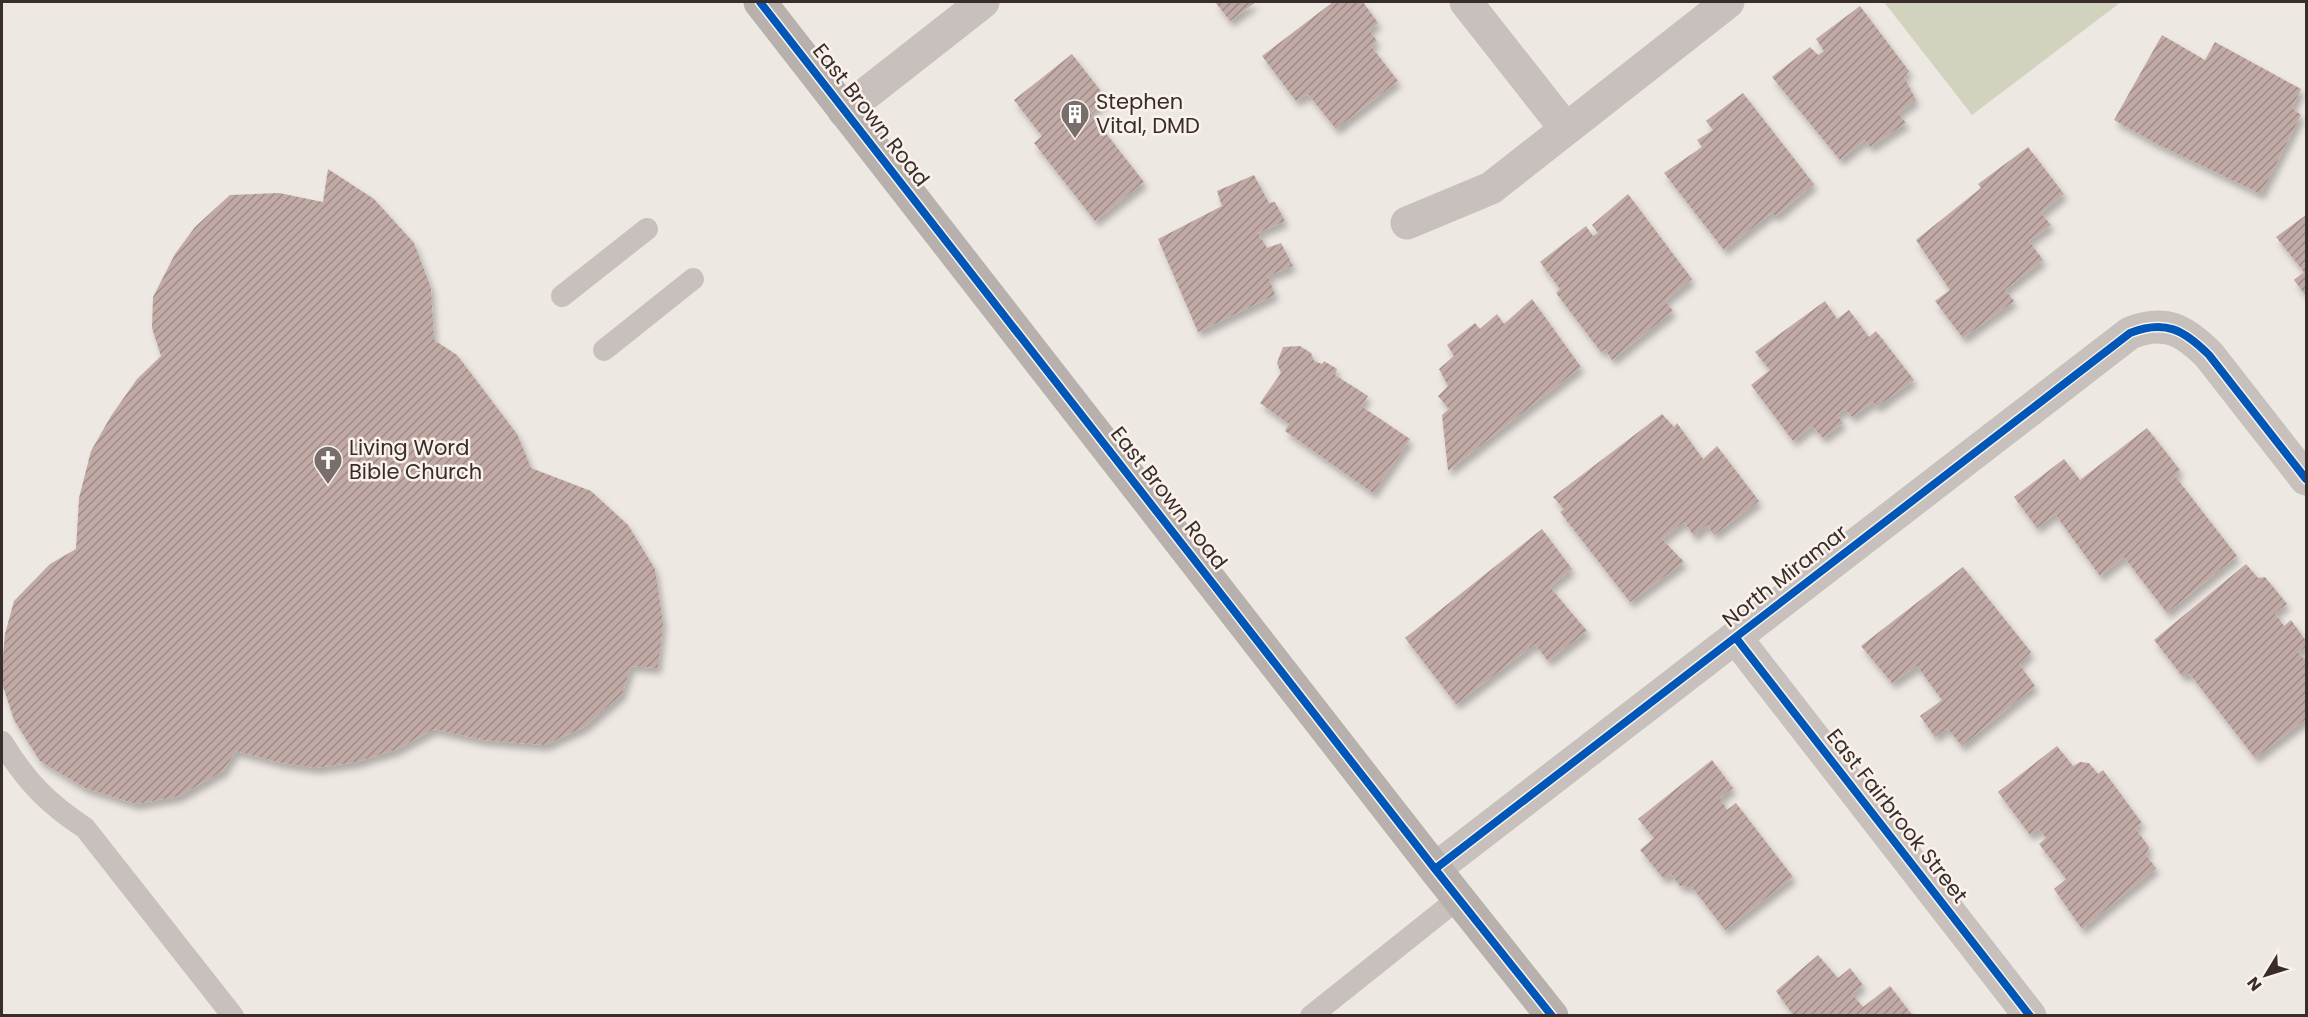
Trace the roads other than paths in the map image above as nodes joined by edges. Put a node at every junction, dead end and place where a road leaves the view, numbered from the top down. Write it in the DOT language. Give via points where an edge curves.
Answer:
graph roads {
  1 [pos="760,2"];
  2 [pos="983,2"];
  3 [pos="1466,2"];
  4 [pos="1728,2"];
  5 [pos="844,111"];
  6 [pos="1565,128"];
  7 [pos="1407,223"];
  8 [pos="646,229"];
  9 [pos="693,279"];
  10 [pos="562,296"];
  11 [pos="604,350"];
  12 [pos="2307,479"];
  13 [pos="1736,638"];
  14 [pos="2,742"];
  15 [pos="1435,869"];
  16 [pos="1459,898"];
  17 [pos="233,1016"];
  18 [pos="1311,1016"];
  19 [pos="1552,1016"];
  20 [pos="2030,1016"];
  1 -- 5 [label="main road, East Brown Road"];
  2 -- 5 [label="street"];
  3 -- 6 [label="street"];
  4 -- 6 [label="street"];
  5 -- 15 [label="main road, East Brown Road"];
  6 -- 7 [label="street" via="1491,188"];
  8 -- 10 [label="lane"];
  9 -- 11 [label="lane"];
  12 -- 13 [label="street, North Miramar" via="2209,355 2181,332 2147,326 2115,342"];
  13 -- 15 [label="street, North Miramar"];
  13 -- 20 [label="street, East Fairbrook Street"];
  14 -- 17 [label="lane" via="21,772 43,795 85,828"];
  15 -- 16 [label="main road, East Brown Road"];
  16 -- 18 [label="lane"];
  16 -- 19 [label="main road, East Brown Road"];
}
